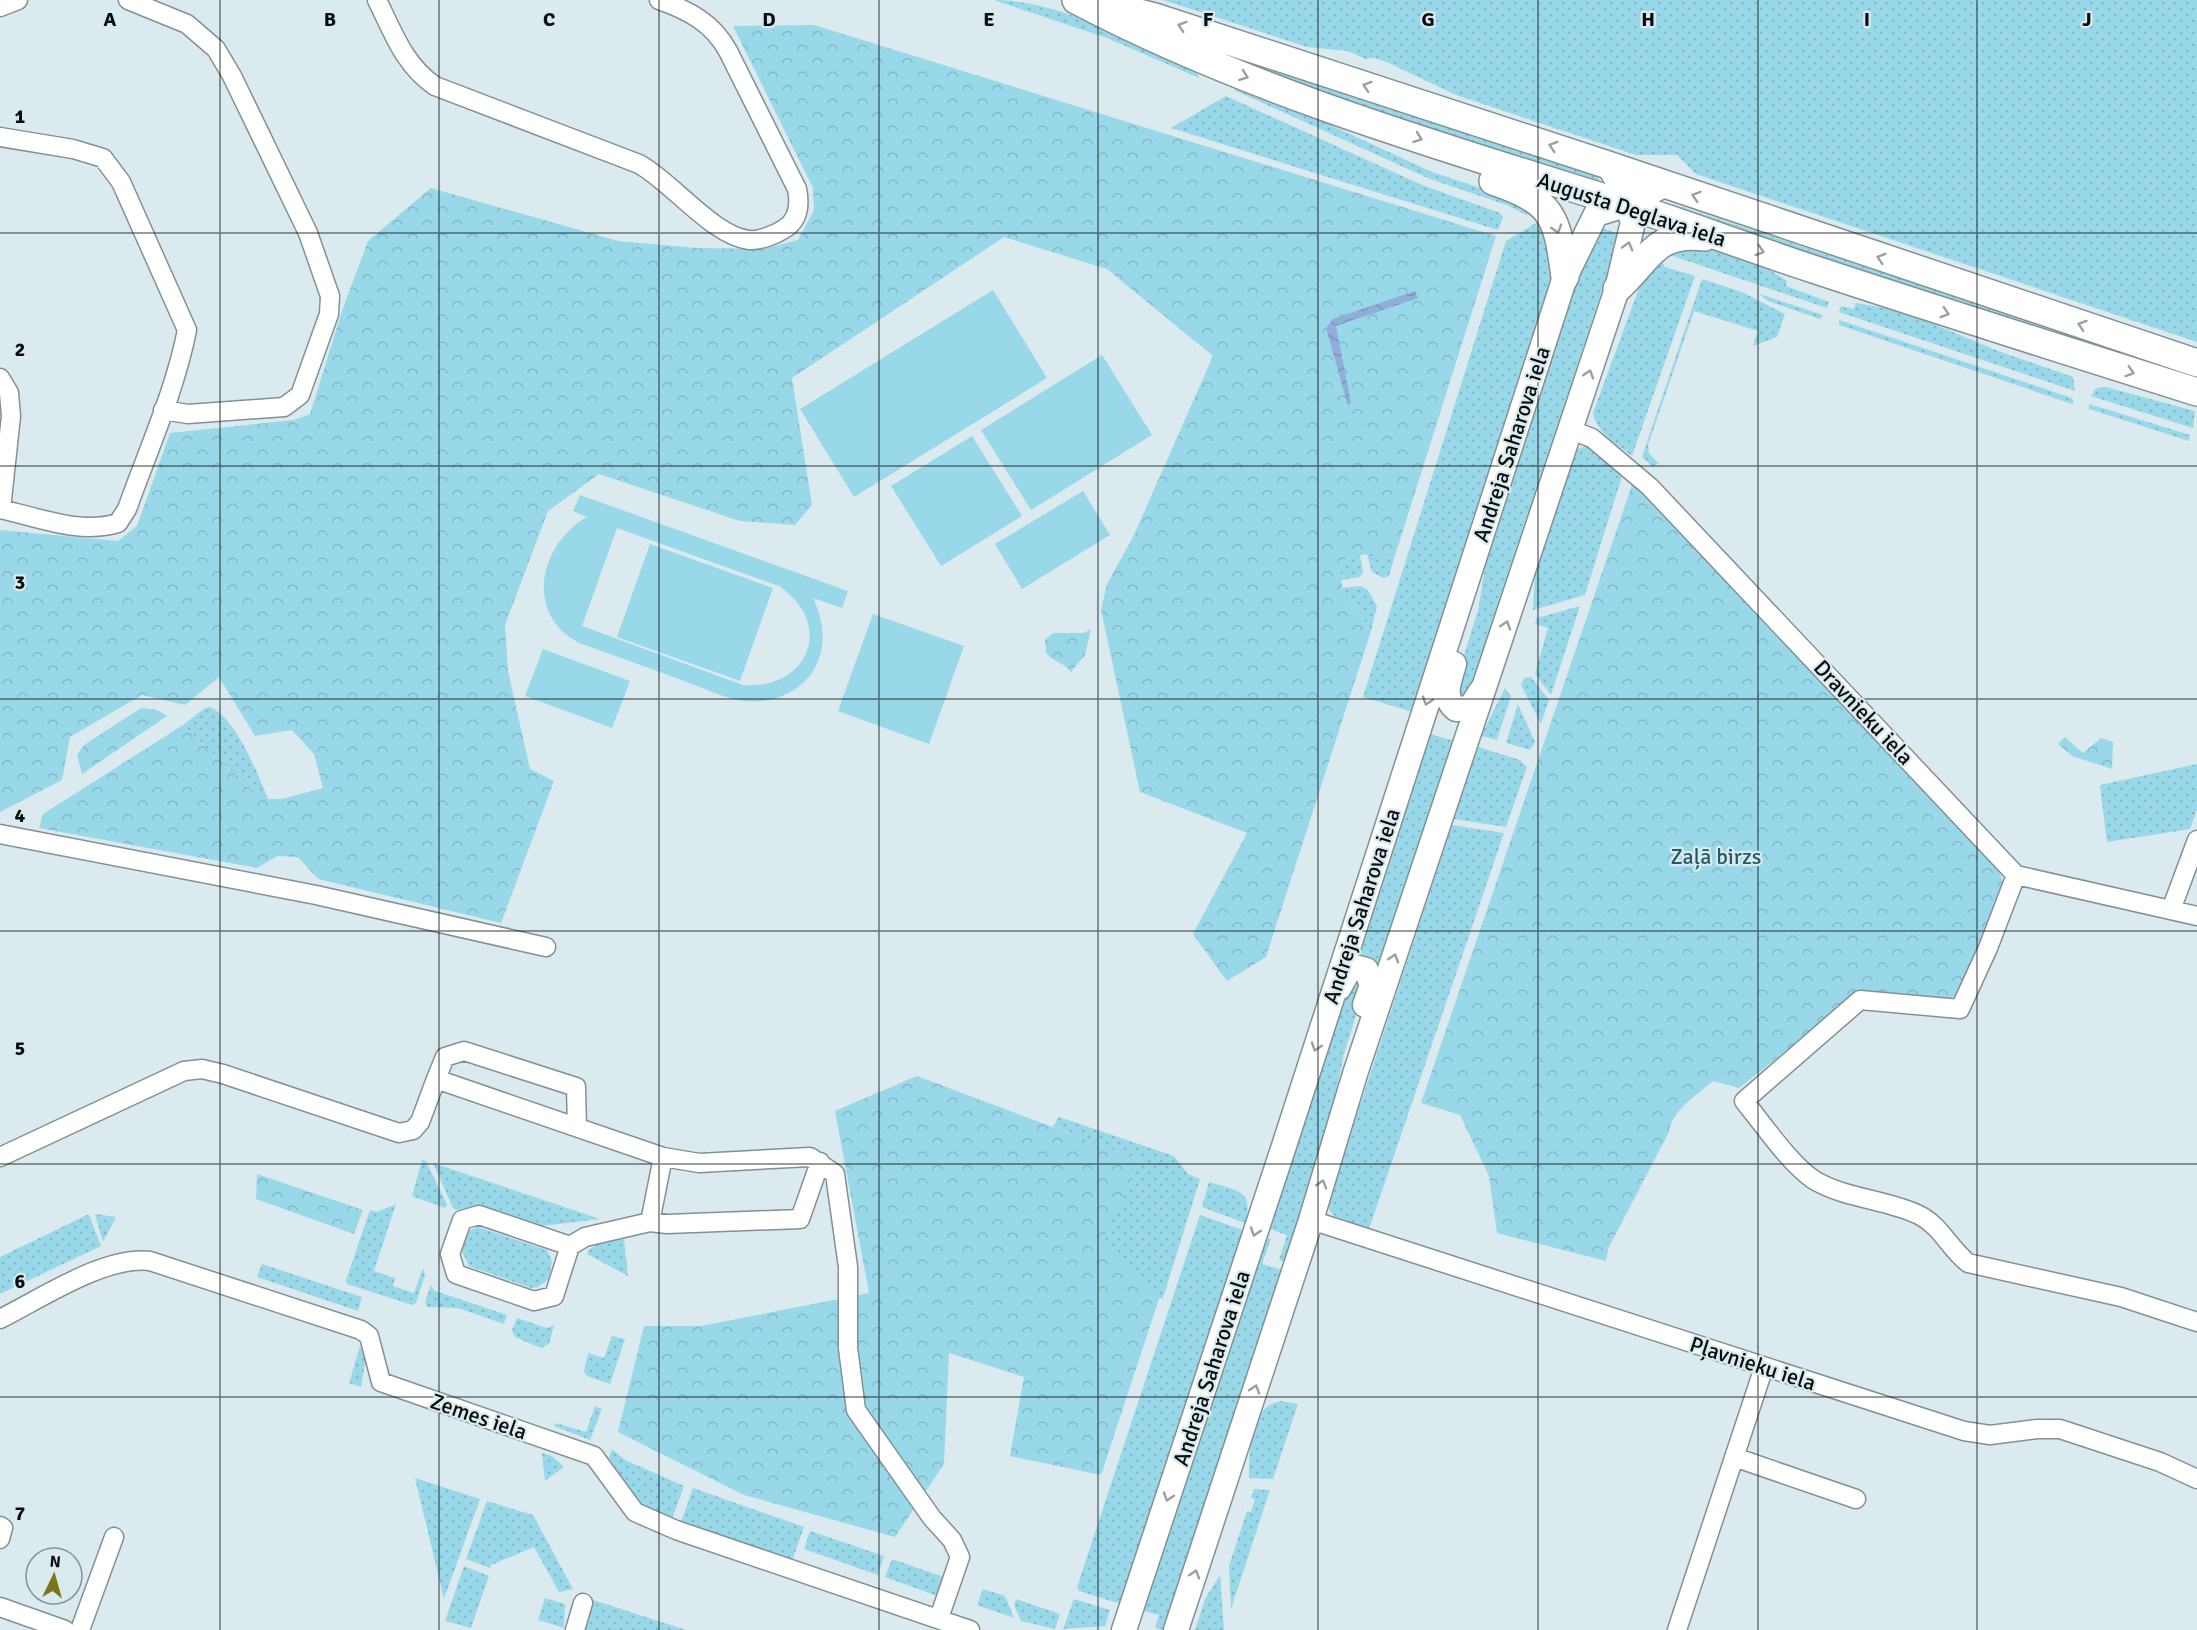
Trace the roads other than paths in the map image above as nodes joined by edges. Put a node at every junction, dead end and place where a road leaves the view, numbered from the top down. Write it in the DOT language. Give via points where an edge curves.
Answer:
graph roads {
  1 [pos="18,0"];
  2 [pos="128,0"];
  3 [pos="377,0"];
  4 [pos="659,0"];
  5 [pos="1076,0"];
  6 [pos="1086,0"];
  7 [pos="0,7"];
  8 [pos="0,137"];
  9 [pos="1467,156"];
  10 [pos="1608,165"];
  11 [pos="1664,185"];
  12 [pos="1625,205"];
  13 [pos="1723,239"];
  14 [pos="1565,277"];
  15 [pos="1617,289"];
  16 [pos="2197,363"];
  17 [pos="0,378"];
  18 [pos="2197,392"];
  19 [pos="163,410"];
  20 [pos="1570,430"];
  21 [pos="1,509"];
  22 [pos="1472,566"];
  23 [pos="1487,681"];
  24 [pos="0,834"];
  25 [pos="2197,840"];
  26 [pos="2016,875"];
  27 [pos="2171,910"];
  28 [pos="2197,916"];
  29 [pos="546,947"];
  30 [pos="1329,1007"];
  31 [pos="1355,1074"];
  32 [pos="436,1079"];
  33 [pos="577,1127"];
  34 [pos="0,1157"];
  35 [pos="663,1157"];
  36 [pos="820,1162"];
  37 [pos="1311,1220"];
  38 [pos="650,1222"];
  39 [pos="570,1246"];
  40 [pos="0,1319"];
  41 [pos="2197,1322"];
  42 [pos="1764,1367"];
  43 [pos="1734,1457"];
  44 [pos="2197,1479"];
  45 [pos="1856,1499"];
  46 [pos="0,1527"];
  47 [pos="114,1537"];
  48 [pos="0,1539"];
  49 [pos="583,1603"];
  50 [pos="0,1607"];
  51 [pos="939,1618"];
  52 [pos="65,1630"];
  53 [pos="80,1630"];
  54 [pos="575,1630"];
  55 [pos="970,1630"];
  56 [pos="1124,1630"];
  57 [pos="1176,1630"];
  58 [pos="1677,1630"];
  1 -- 7 [label="street"];
  2 -- 19 [label="street" via="188,24 216,49 308,233 330,296 329,314 300,395 284,406 188,414"];
  3 -- 4 [label="street" via="405,58 418,75 435,86 639,164 667,182 713,224 747,240 785,229 800,204 796,189 728,51 718,34 704,22"];
  5 -- 9 [label="main road, Augusta Deglava iela, one-way" via="1147,37 1229,71"];
  10 -- 6 [label="main road, Augusta Deglava iela, one-way" via="1155,17"];
  8 -- 19 [label="street" via="103,158 121,182 187,330"];
  9 -- 12 [label="main road, Augusta Deglava iela"];
  9 -- 14 [label="main road, one-way" via="1487,179 1533,198 1549,213 1559,233"];
  10 -- 11 [label="main road, Augusta Deglava iela"];
  10 -- 12 [label="street, Andreja Saharova iela" via="1619,183"];
  11 -- 12 [label="street, Andreja Saharova iela"];
  16 -- 11 [label="main road, Augusta Deglava iela, one-way"];
  12 -- 13 [label="main road, Augusta Deglava iela"];
  12 -- 14 [label="street, Andreja Saharova iela" via="1596,214"];
  15 -- 12 [label="street, Andreja Saharova iela, one-way" via="1633,222"];
  13 -- 15 [label="main road" via="1692,236 1658,244"];
  13 -- 18 [label="main road, Augusta Deglava iela, one-way"];
  14 -- 22 [label="street, Andreja Saharova iela"];
  20 -- 15 [label="street, Andreja Saharova iela, one-way"];
  17 -- 21 [label="street" via="9,393 11,416"];
  19 -- 21 [label="street" via="127,509 118,523 83,527"];
  23 -- 20 [label="street, Andreja Saharova iela, one-way"];
  20 -- 26 [label="street, Dravnieku iela" via="1592,438 1650,487"];
  22 -- 23 [label="street" via="1447,701 1456,710 1470,708"];
  22 -- 30 [label="street, Andreja Saharova iela, one-way"];
  31 -- 23 [label="street, Andreja Saharova iela, one-way"];
  24 -- 29 [label="street" via="316,895"];
  25 -- 27 [label="street"];
  26 -- 27 [label="street"];
  26 -- 41 [label="street" via="1959,1009 1860,1000 1744,1101 1814,1179 1919,1215 1934,1225 1955,1253 1968,1263 2121,1296"];
  27 -- 28 [label="street"];
  30 -- 31 [label="street" via="1349,970 1366,970 1372,985 1352,1048"];
  30 -- 56 [label="street, Andreja Saharova iela, one-way"];
  37 -- 31 [label="street, Andreja Saharova iela, one-way"];
  32 -- 33 [label="street"];
  32 -- 33 [label="street" via="445,1057 464,1051 560,1080 576,1087"];
  32 -- 34 [label="street" via="420,1122 413,1130 399,1133 224,1074 202,1069 184,1071"];
  33 -- 35 [label="street"];
  35 -- 36 [label="street" via="699,1163 810,1157"];
  35 -- 38 [label="street"];
  36 -- 38 [label="street" via="800,1219"];
  36 -- 51 [label="street" via="835,1174 839,1196 848,1267 848,1348 856,1410 958,1549 960,1557"];
  37 -- 42 [label="street, Pļavnieku iela"];
  57 -- 37 [label="street, Andreja Saharova iela, one-way"];
  38 -- 39 [label="street" via="585,1237"];
  39 -- 39 [label="street" via="479,1215 462,1220 450,1254 456,1274 534,1300 554,1296"];
  40 -- 51 [label="street, Zemes iela" via="109,1264 134,1259 247,1291 369,1335 381,1382 594,1456 635,1512 676,1530"];
  42 -- 43 [label="street"];
  42 -- 44 [label="street, Pļavnieku iela" via="1964,1431 1990,1435 2060,1430 2160,1462"];
  43 -- 45 [label="street"];
  43 -- 58 [label="street"];
  46 -- 48 [label="street"];
  47 -- 53 [label="street"];
  49 -- 54 [label="street"];
  50 -- 52 [label="street"];
  51 -- 55 [label="street, Zemes iela"];
}
